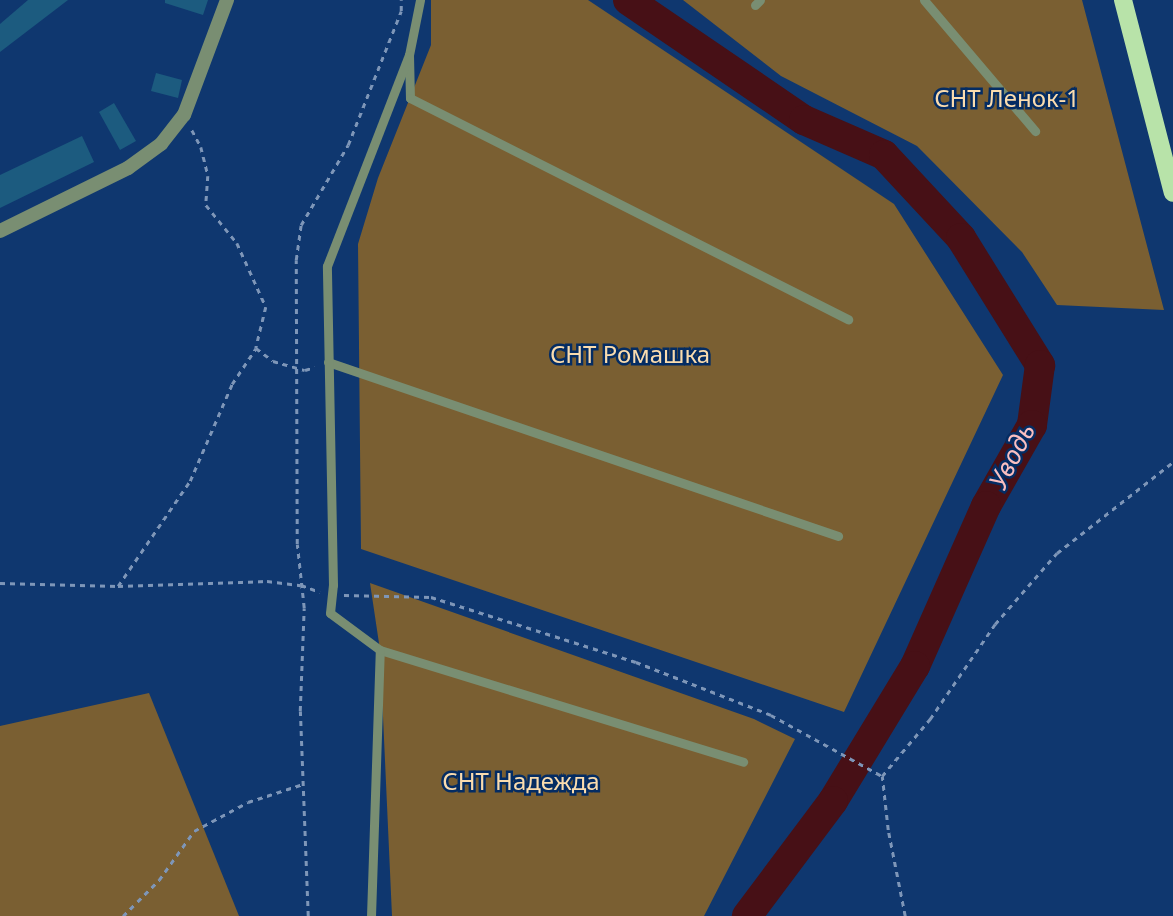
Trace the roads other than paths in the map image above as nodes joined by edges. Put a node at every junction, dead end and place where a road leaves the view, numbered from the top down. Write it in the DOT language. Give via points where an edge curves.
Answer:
graph roads {
  1 [pos="227,0"];
  2 [pos="420,0"];
  3 [pos="925,0"];
  4 [pos="1123,0"];
  5 [pos="409,55"];
  6 [pos="1035,131"];
  7 [pos="1173,193"];
  8 [pos="0,231"];
  9 [pos="848,319"];
  10 [pos="328,362"];
  11 [pos="838,536"];
  12 [pos="380,650"];
  13 [pos="743,762"];
  14 [pos="371,916"];
  1 -- 8 [label="street" via="184,115 161,144 128,168"];
  2 -- 5 [label="lane"];
  3 -- 6 [label="lane"];
  4 -- 7 [label="main road"];
  5 -- 9 [label="lane" via="410,98"];
  5 -- 10 [label="lane" via="327,267"];
  10 -- 11 [label="lane"];
  10 -- 12 [label="lane" via="330,613"];
  12 -- 13 [label="lane"];
  12 -- 14 [label="lane"];
}
